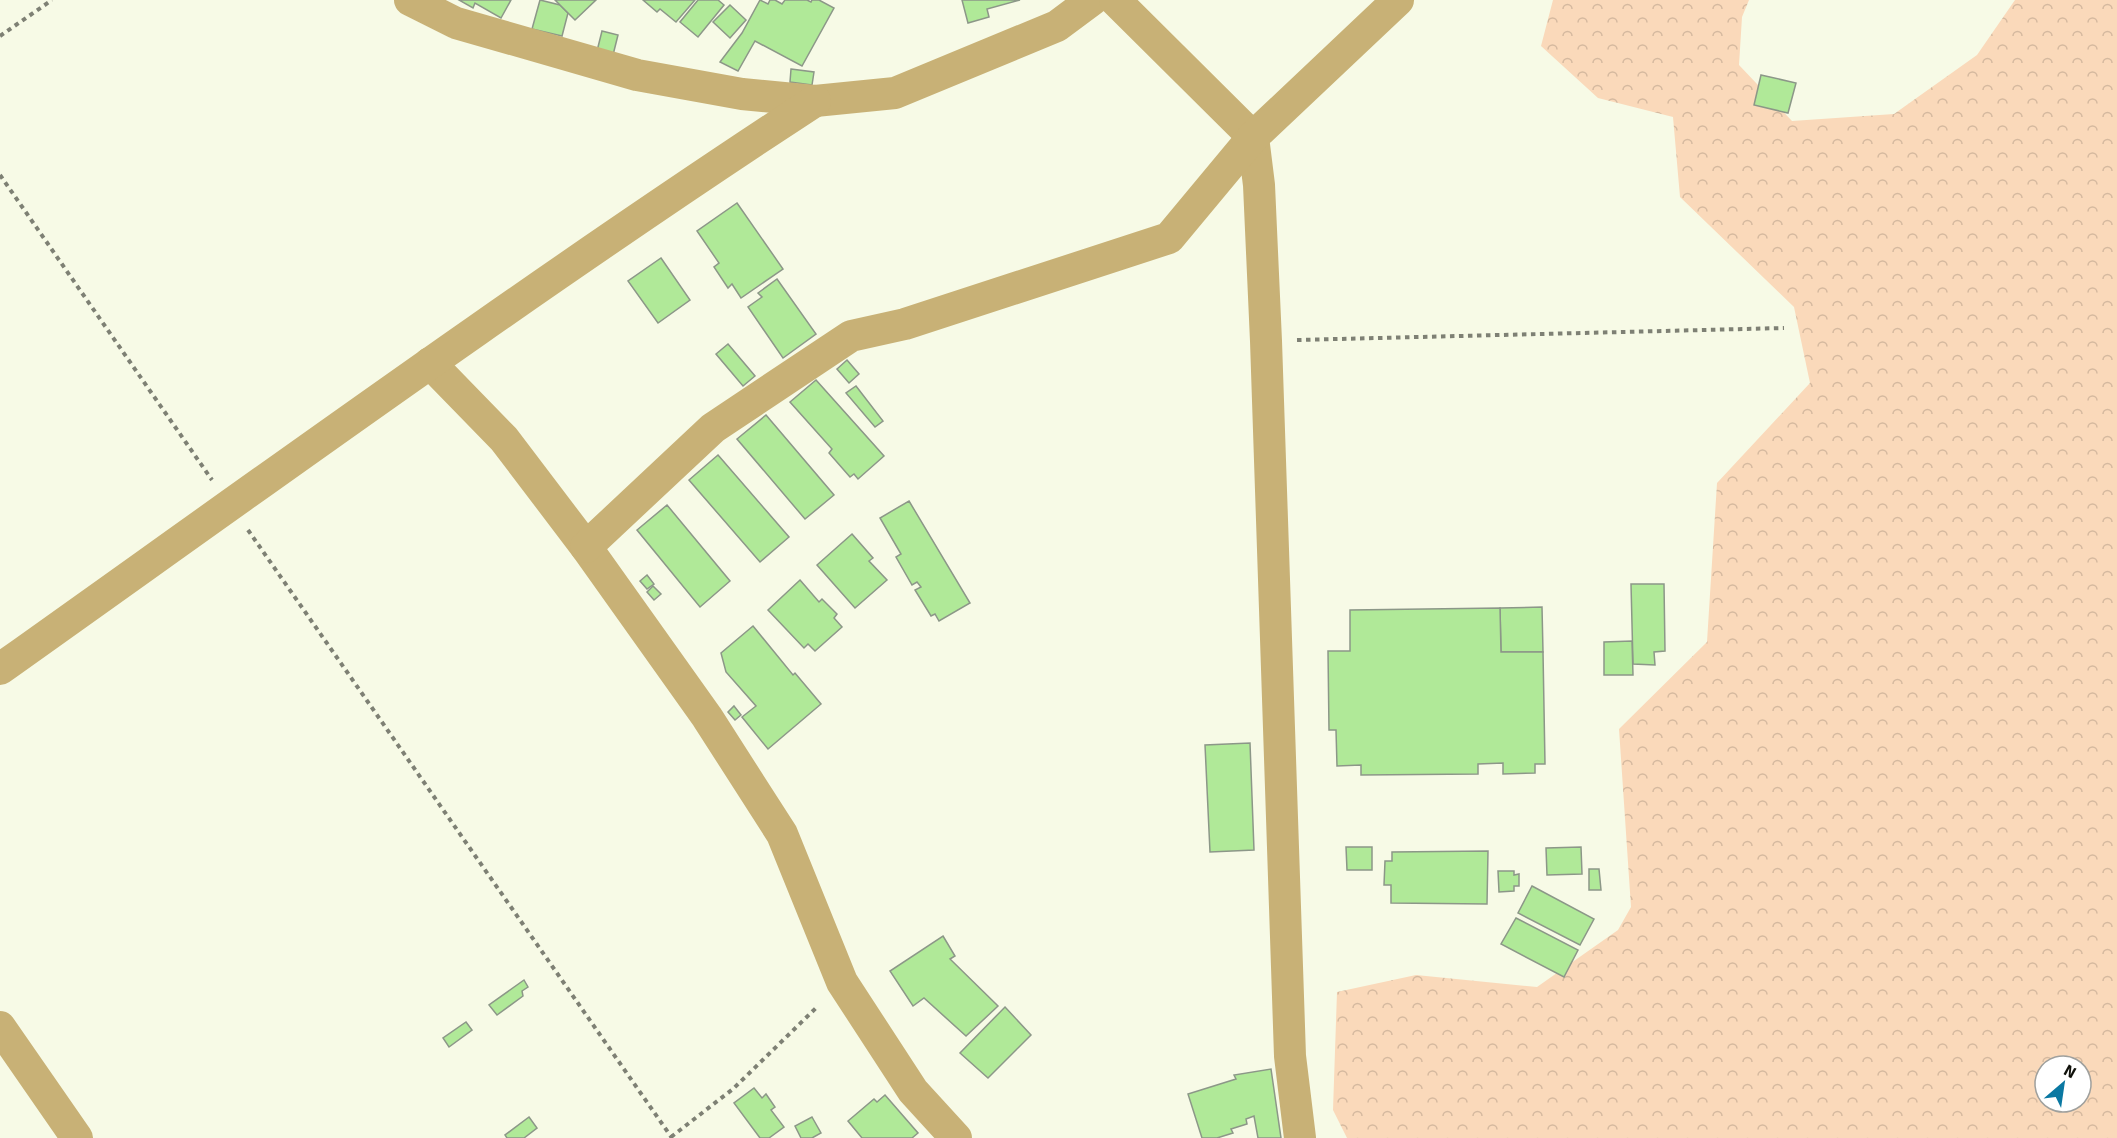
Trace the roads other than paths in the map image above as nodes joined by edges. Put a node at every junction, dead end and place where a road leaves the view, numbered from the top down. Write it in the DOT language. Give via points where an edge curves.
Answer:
graph roads {
  1 [pos="410,0"];
  2 [pos="1092,0"];
  3 [pos="1115,0"];
  4 [pos="1398,0"];
  5 [pos="815,101"];
  6 [pos="1253,137"];
  7 [pos="430,363"];
  8 [pos="586,547"];
  9 [pos="0,669"];
  10 [pos="0,1027"];
  11 [pos="77,1138"];
  12 [pos="956,1138"];
  13 [pos="1300,1138"];
  1 -- 5 [label="street" via="456,23 637,75 742,94"];
  2 -- 5 [label="street" via="1057,26 895,93"];
  3 -- 6 [label="street"];
  4 -- 6 [label="street"];
  5 -- 7 [label="street"];
  6 -- 8 [label="street" via="1169,238 905,324 851,336 713,428"];
  6 -- 13 [label="street" via="1266,341 1290,1056"];
  7 -- 8 [label="street" via="504,439"];
  7 -- 9 [label="street"];
  8 -- 12 [label="street" via="707,717 782,834 842,982 913,1090"];
  10 -- 11 [label="street"];
}
